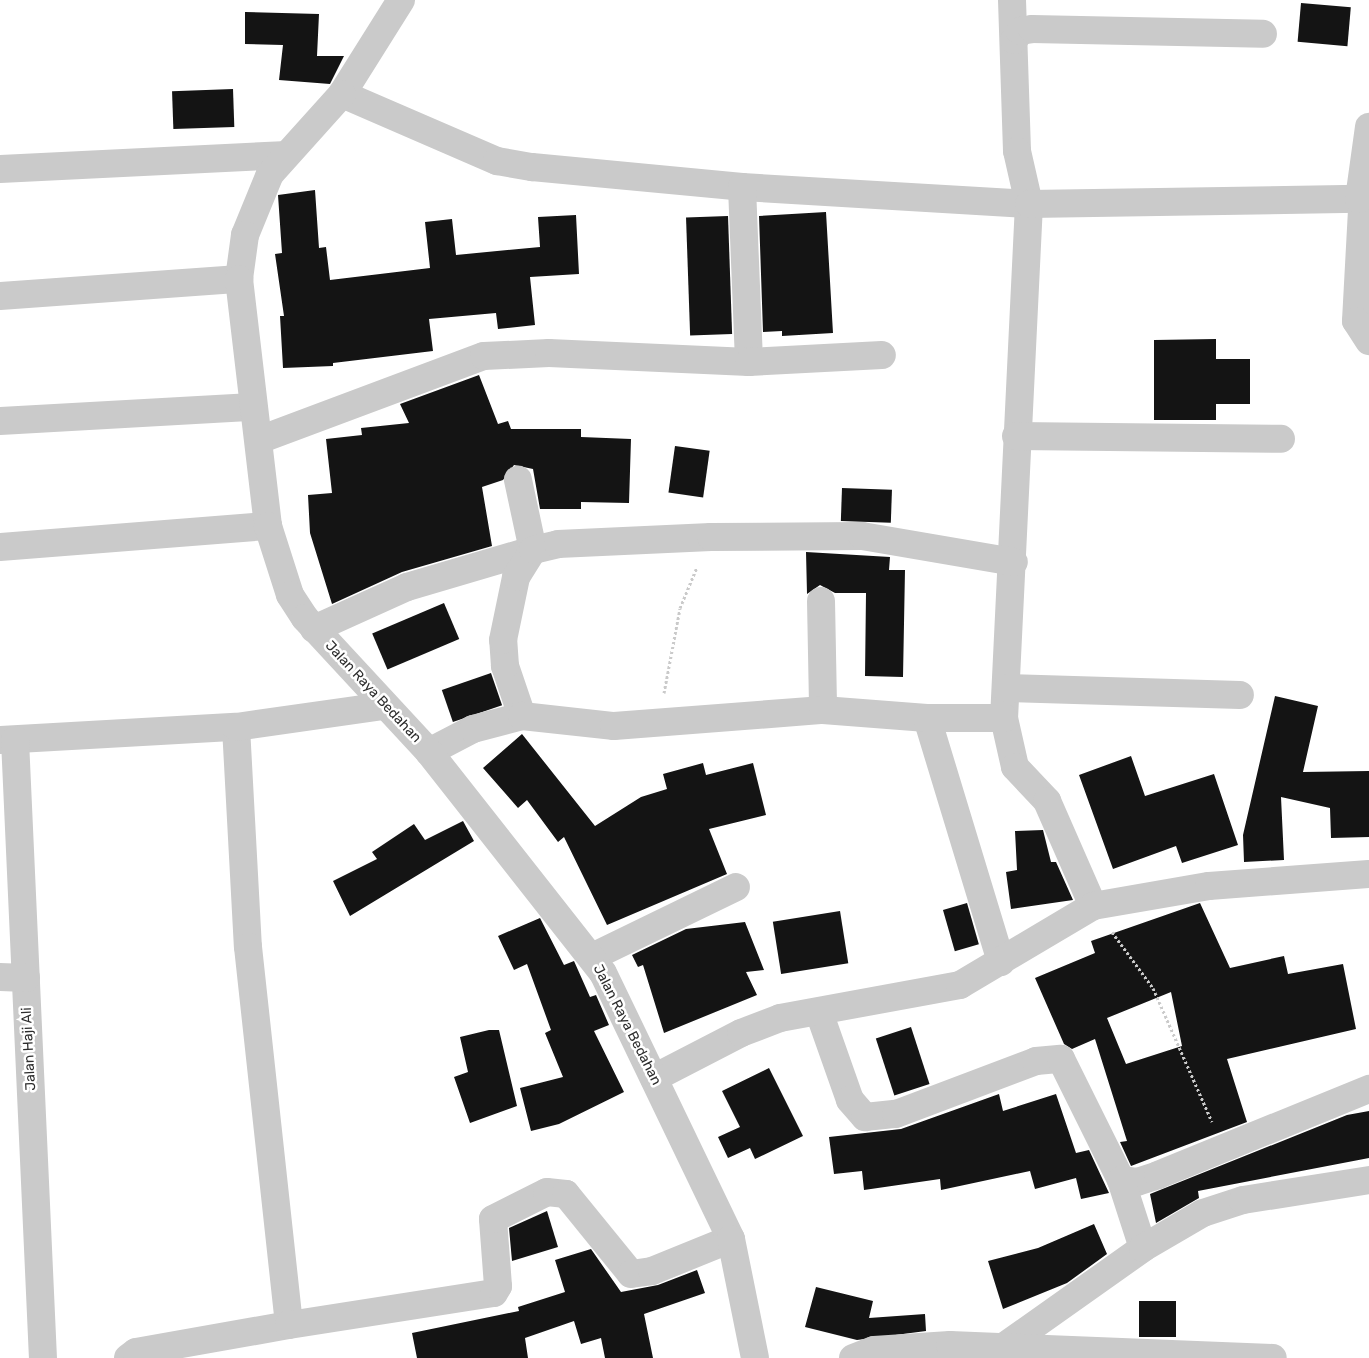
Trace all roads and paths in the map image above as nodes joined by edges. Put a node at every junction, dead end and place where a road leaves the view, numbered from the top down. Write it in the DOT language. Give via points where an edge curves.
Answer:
graph roads {
  1 [pos="401,0"];
  2 [pos="1012,0"];
  3 [pos="1263,34"];
  4 [pos="1014,40"];
  5 [pos="342,94"];
  6 [pos="1369,127"];
  7 [pos="282,155"];
  8 [pos="0,169"];
  9 [pos="742,187"];
  10 [pos="1359,199"];
  11 [pos="1029,204"];
  12 [pos="239,279"];
  13 [pos="0,296"];
  14 [pos="1369,341"];
  15 [pos="882,355"];
  16 [pos="749,362"];
  17 [pos="253,406"];
  18 [pos="0,421"];
  19 [pos="1016,436"];
  20 [pos="1281,439"];
  21 [pos="259,440"];
  22 [pos="518,480"];
  23 [pos="268,526"];
  24 [pos="711,537"];
  25 [pos="0,546"];
  26 [pos="533,550"];
  27 [pos="1014,562"];
  28 [pos="821,601"];
  29 [pos="314,629"];
  30 [pos="1006,688"];
  31 [pos="1240,695"];
  32 [pos="384,706"];
  33 [pos="823,710"];
  34 [pos="522,716"];
  35 [pos="927,718"];
  36 [pos="1004,718"];
  37 [pos="658,724"];
  38 [pos="236,727"];
  39 [pos="8,740"];
  40 [pos="430,752"];
  41 [pos="1369,874"];
  42 [pos="736,887"];
  43 [pos="1093,906"];
  44 [pos="592,957"];
  45 [pos="1001,962"];
  46 [pos="13,977"];
  47 [pos="819,1012"];
  48 [pos="654,1078"];
  49 [pos="1369,1089"];
  50 [pos="1220,1146"];
  51 [pos="1121,1180"];
  52 [pos="1369,1180"];
  53 [pos="731,1239"];
  54 [pos="1142,1248"];
  55 [pos="289,1324"];
  56 [pos="1002,1348"];
  57 [pos="43,1358"];
  58 [pos="128,1358"];
  59 [pos="755,1358"];
  60 [pos="852,1358"];
  61 [pos="1273,1358"];
  1 -- 5 [label="street, Jalan Raya Bedahan"];
  2 -- 4 [label="street"];
  3 -- 4 [label="street" via="1032,29 1020,31"];
  4 -- 11 [label="street" via="1017,152"];
  5 -- 7 [label="street, Jalan Raya Bedahan"];
  5 -- 9 [label="street" via="497,161"];
  6 -- 10 [label="street"];
  7 -- 8 [label="street"];
  7 -- 12 [label="street, Jalan Raya Bedahan" via="251,214"];
  9 -- 11 [label="street"];
  9 -- 16 [label="street"];
  10 -- 11 [label="street"];
  10 -- 14 [label="street" via="1362,210 1356,321"];
  11 -- 19 [label="street"];
  12 -- 13 [label="street"];
  12 -- 17 [label="street, Jalan Raya Bedahan"];
  15 -- 16 [label="street"];
  16 -- 21 [label="street" via="549,353 484,356"];
  17 -- 18 [label="street"];
  17 -- 21 [label="street, Jalan Raya Bedahan"];
  19 -- 20 [label="street"];
  19 -- 27 [label="street"];
  21 -- 23 [label="street, Jalan Raya Bedahan"];
  22 -- 26 [label="street"];
  23 -- 25 [label="street"];
  23 -- 29 [label="street, Jalan Raya Bedahan" via="290,595"];
  24 -- 26 [label="street" via="558,544"];
  24 -- 27 [label="street" via="862,536"];
  24 -- 37 [label="path" via="680,608"];
  26 -- 29 [label="street" via="407,587"];
  26 -- 34 [label="street" via="516,577 503,640 505,666"];
  27 -- 30 [label="street"];
  28 -- 33 [label="street"];
  29 -- 32 [label="street, Jalan Raya Bedahan"];
  30 -- 31 [label="street"];
  30 -- 36 [label="street"];
  32 -- 38 [label="street"];
  32 -- 40 [label="street, Jalan Raya Bedahan"];
  33 -- 35 [label="street"];
  33 -- 37 [label="street"];
  34 -- 37 [label="street" via="614,726"];
  34 -- 40 [label="street" via="473,728"];
  35 -- 36 [label="street"];
  35 -- 45 [label="street"];
  36 -- 43 [label="street" via="1015,767 1047,801"];
  38 -- 39 [label="street"];
  38 -- 55 [label="street" via="248,947"];
  39 -- 46 [label="street, Jalan Haji Ali"];
  40 -- 44 [label="street, Jalan Raya Bedahan"];
  41 -- 43 [label="street" via="1208,886"];
  42 -- 44 [label="street"];
  43 -- 45 [label="street"];
  43 -- 50 [label="path" via="1153,988"];
  44 -- 48 [label="street, Jalan Raya Bedahan"];
  45 -- 47 [label="street" via="960,985"];
  46 -- 57 [label="street, Jalan Haji Ali"];
  47 -- 48 [label="street" via="780,1018 741,1033"];
  47 -- 51 [label="street" via="850,1100 866,1117 896,1114 1036,1061 1061,1059"];
  48 -- 53 [label="street, Jalan Raya Bedahan"];
  49 -- 50 [label="street"];
  50 -- 51 [label="street" via="1158,1175 1137,1182"];
  51 -- 54 [label="street"];
  52 -- 54 [label="street" via="1243,1200 1203,1214"];
  53 -- 55 [label="street" via="652,1271 631,1274 566,1194 547,1192 493,1219 498,1286 494,1293"];
  53 -- 59 [label="street, Jalan Raya Bedahan"];
  54 -- 56 [label="street"];
  55 -- 58 [label="street" via="136,1352"];
  56 -- 60 [label="street" via="912,1346 874,1350"];
  56 -- 61 [label="street"];
}
